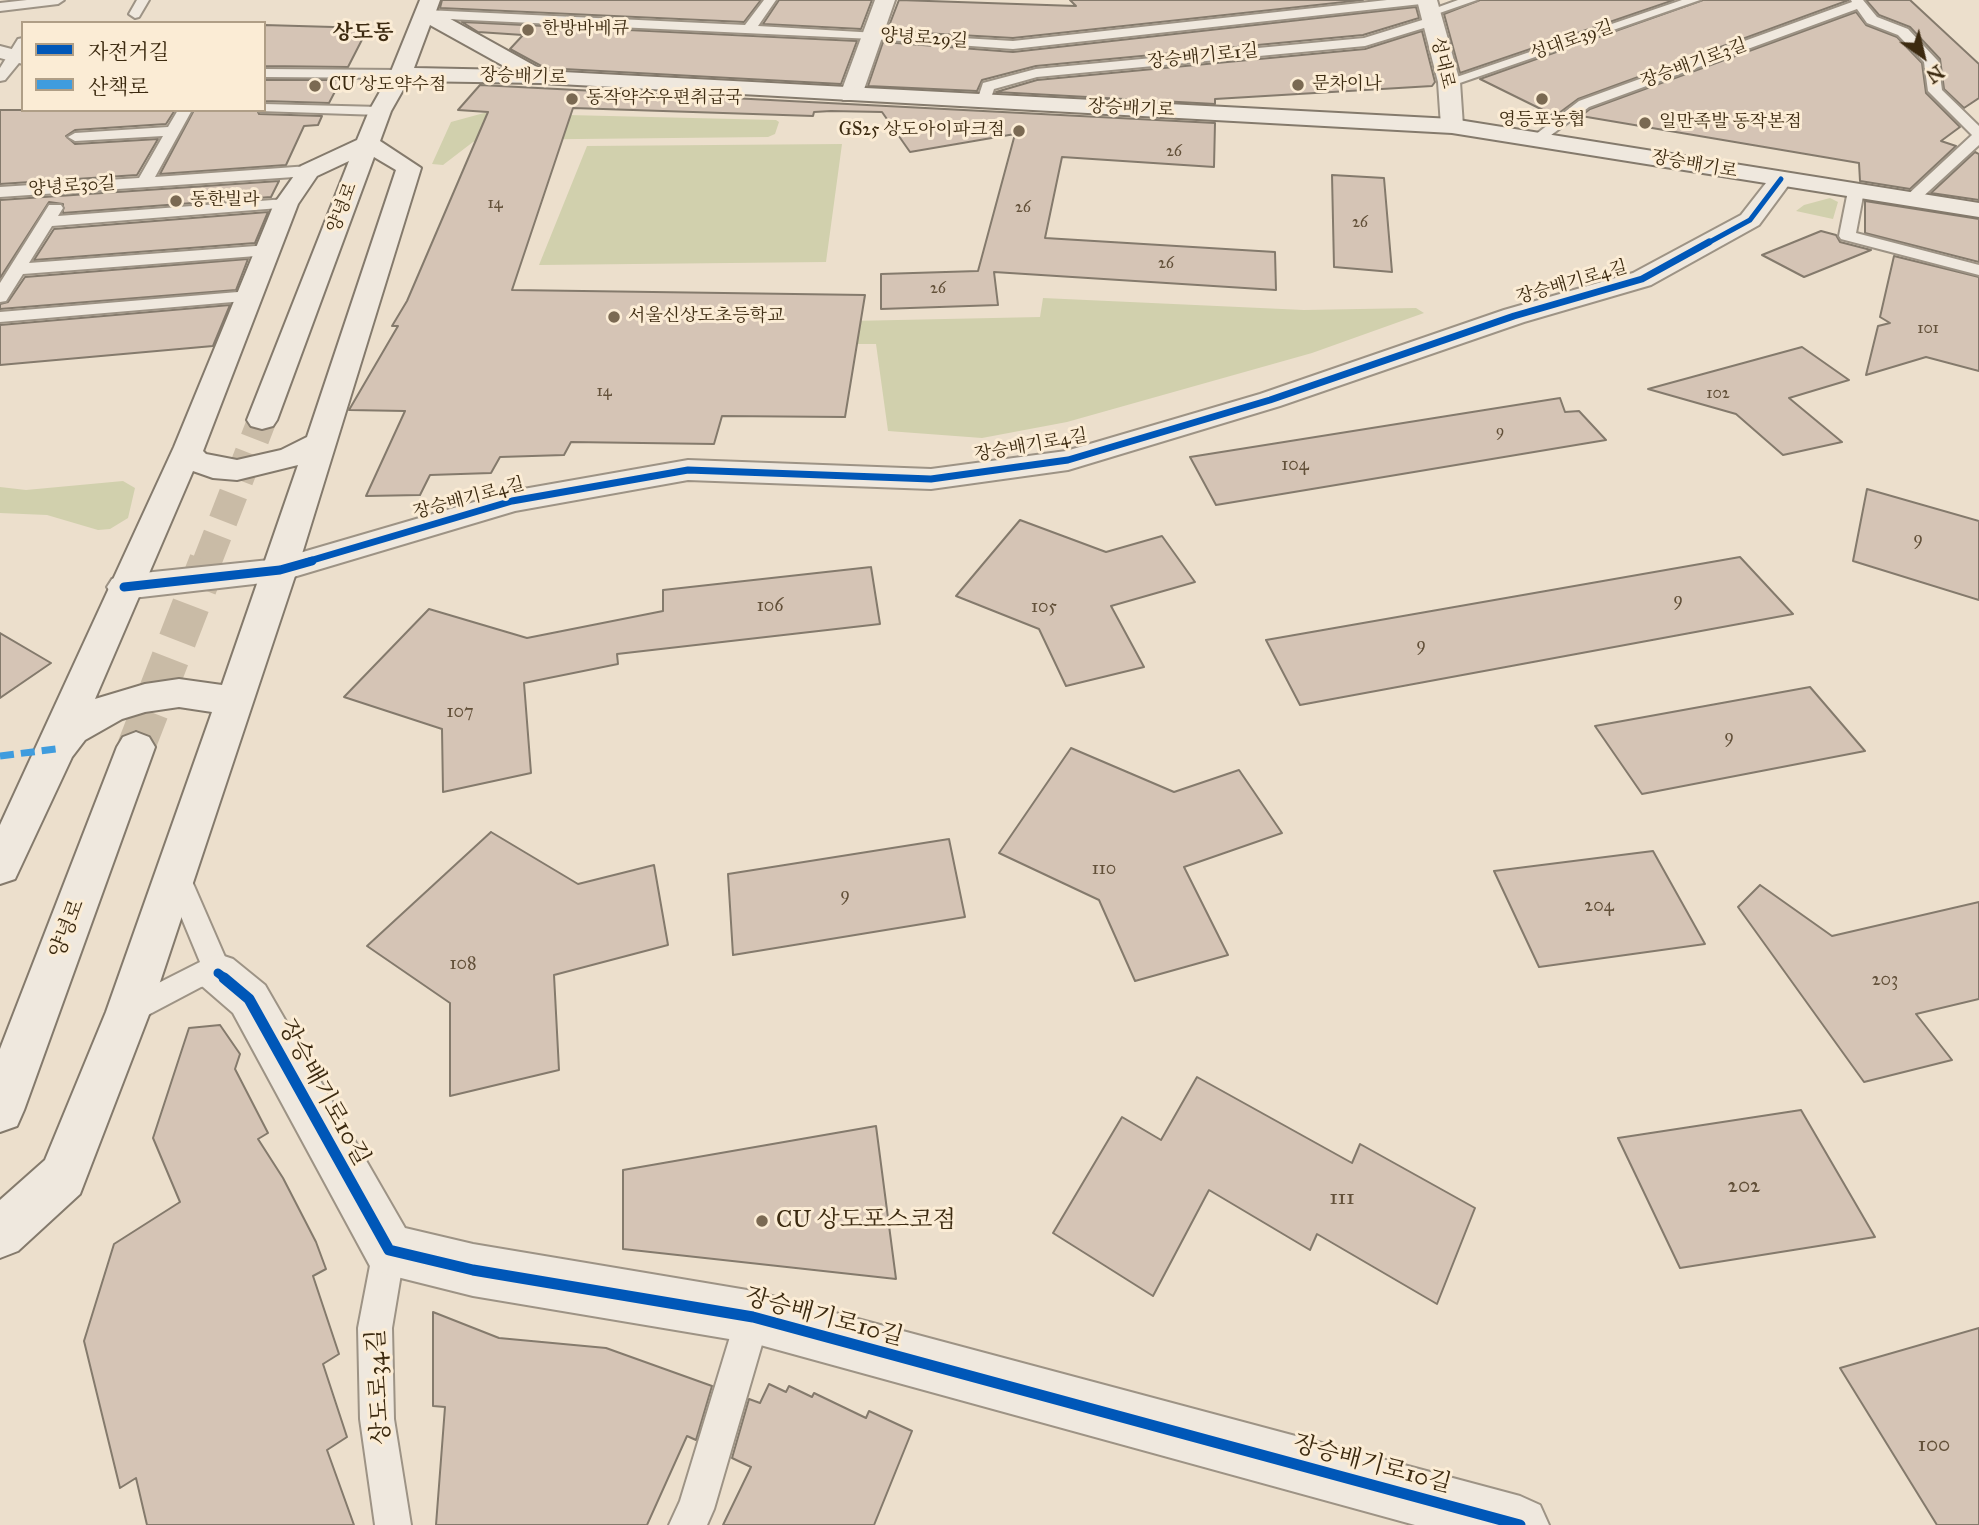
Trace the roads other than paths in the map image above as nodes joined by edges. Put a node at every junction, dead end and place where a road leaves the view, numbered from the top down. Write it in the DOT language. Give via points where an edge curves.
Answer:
graph roads {
  1 [pos="58,0"];
  2 [pos="143,0"];
  3 [pos="770,0"];
  4 [pos="885,0"];
  5 [pos="1295,0"];
  6 [pos="1471,0"];
  7 [pos="1694,0"];
  8 [pos="1858,2"];
  9 [pos="0,7"];
  10 [pos="428,7"];
  11 [pos="1428,8"];
  12 [pos="135,14"];
  13 [pos="1310,15"];
  14 [pos="749,29"];
  15 [pos="873,35"];
  16 [pos="1169,45"];
  17 [pos="15,53"];
  18 [pos="266,73"];
  19 [pos="401,74"];
  20 [pos="0,76"];
  21 [pos="541,77"];
  22 [pos="1449,82"];
  23 [pos="851,95"];
  24 [pos="984,101"];
  25 [pos="266,108"];
  26 [pos="183,112"];
  27 [pos="1452,126"];
  28 [pos="374,128"];
  29 [pos="174,131"];
  30 [pos="1979,135"];
  31 [pos="75,137"];
  32 [pos="1538,138"];
  33 [pos="309,172"];
  34 [pos="1781,179"];
  35 [pos="144,183"];
  36 [pos="68,187"];
  37 [pos="1856,191"];
  38 [pos="0,192"];
  39 [pos="1911,199"];
  40 [pos="286,204"];
  41 [pos="1979,210"];
  42 [pos="47,222"];
  43 [pos="269,250"];
  44 [pos="17,269"];
  45 [pos="1979,270"];
  46 [pos="250,296"];
  47 [pos="0,297"];
  48 [pos="0,317"];
  49 [pos="262,420"];
  50 [pos="321,442"];
  51 [pos="187,452"];
  52 [pos="280,570"];
  53 [pos="124,587"];
  54 [pos="232,710"];
  55 [pos="136,747"];
  56 [pos="56,749"];
  57 [pos="0,867"];
  58 [pos="176,873"];
  59 [pos="218,973"];
  60 [pos="128,1012"];
  61 [pos="0,1110"];
  62 [pos="0,1233"];
  63 [pos="389,1250"];
  64 [pos="753,1317"];
  65 [pos="393,1525"];
  66 [pos="687,1525"];
  67 [pos="1520,1525"];
  1 -- 9 [label="lane" via="38,7"];
  2 -- 12 [label="lane"];
  3 -- 14 [label="lane"];
  4 -- 15 [label="main road"];
  5 -- 13 [label="lane"];
  6 -- 11 [label="lane"];
  7 -- 22 [label="lane, 성대로39길"];
  8 -- 30 [label="lane" via="1872,20 1903,32 1931,61 1935,91"];
  8 -- 32 [label="lane, 장승배기로3길" via="1584,104"];
  10 -- 14 [label="lane, 양녕로29길"];
  10 -- 19 [label="main road, 양녕로"];
  10 -- 21 [label="main road"];
  11 -- 13 [label="lane, 양녕로29길"];
  11 -- 16 [label="lane, 장승배기로1길" via="1365,41"];
  11 -- 22 [label="main road, 성대로"];
  13 -- 16 [label="lane, 양녕로29길"];
  14 -- 15 [label="lane, 양녕로29길"];
  15 -- 16 [label="lane, 양녕로29길" via="1013,45"];
  15 -- 23 [label="main road"];
  16 -- 24 [label="lane, 장승배기로1길" via="988,86"];
  17 -- 20 [label="lane"];
  18 -- 19 [label="lane"];
  19 -- 21 [label="main road, 장승배기로"];
  19 -- 28 [label="main road, 양녕로"];
  21 -- 23 [label="main road, 장승배기로"];
  22 -- 27 [label="main road, 성대로"];
  23 -- 24 [label="main road, 장승배기로"];
  24 -- 27 [label="main road, 장승배기로"];
  25 -- 28 [label="lane"];
  26 -- 29 [label="lane, 양녕로30길"];
  27 -- 32 [label="main road, 장승배기로"];
  28 -- 33 [label="main road"];
  28 -- 49 [label="main road, 양녕로"];
  28 -- 50 [label="main road" via="409,168"];
  29 -- 31 [label="lane"];
  29 -- 35 [label="lane, 양녕로30길"];
  30 -- 39 [label="lane"];
  32 -- 34 [label="main road, 장승배기로"];
  33 -- 35 [label="lane, 양녕로30길"];
  33 -- 40 [label="main road"];
  34 -- 37 [label="main road, 장승배기로"];
  34 -- 52 [label="main road, 장승배기로4길" via="1750,220 1642,279 1514,316 1270,400 1068,460 931,479 688,470 512,501"];
  35 -- 36 [label="lane, 양녕로30길"];
  36 -- 38 [label="lane, 양녕로30길"];
  36 -- 42 [label="lane"];
  37 -- 39 [label="main road, 장승배기로"];
  37 -- 45 [label="lane" via="1847,236"];
  39 -- 41 [label="main road, 장승배기로"];
  40 -- 42 [label="lane"];
  40 -- 43 [label="main road"];
  42 -- 44 [label="lane"];
  43 -- 44 [label="lane"];
  43 -- 46 [label="main road"];
  44 -- 47 [label="lane"];
  46 -- 48 [label="lane"];
  46 -- 51 [label="main road"];
  50 -- 51 [label="main road" via="291,457 237,470 213,468"];
  50 -- 52 [label="main road"];
  51 -- 53 [label="main road"];
  52 -- 53 [label="main road, 장승배기로4길"];
  52 -- 54 [label="main road"];
  53 -- 56 [label="main road"];
  54 -- 56 [label="main road" via="212,696 179,693 145,698 109,709 72,730"];
  54 -- 58 [label="main road"];
  55 -- 61 [label="main road, 양녕로"];
  56 -- 57 [label="main road"];
  58 -- 59 [label="lane"];
  58 -- 60 [label="main road"];
  59 -- 60 [label="lane" via="197,975"];
  59 -- 63 [label="main road, 장승배기로10길" via="249,999"];
  60 -- 62 [label="main road" via="63,1177"];
  63 -- 64 [label="main road, 장승배기로10길" via="473,1270"];
  63 -- 65 [label="lane, 상도로34길" via="375,1328 377,1419"];
  64 -- 66 [label="lane" via="696,1509"];
  64 -- 67 [label="main road, 장승배기로10길"];
}
